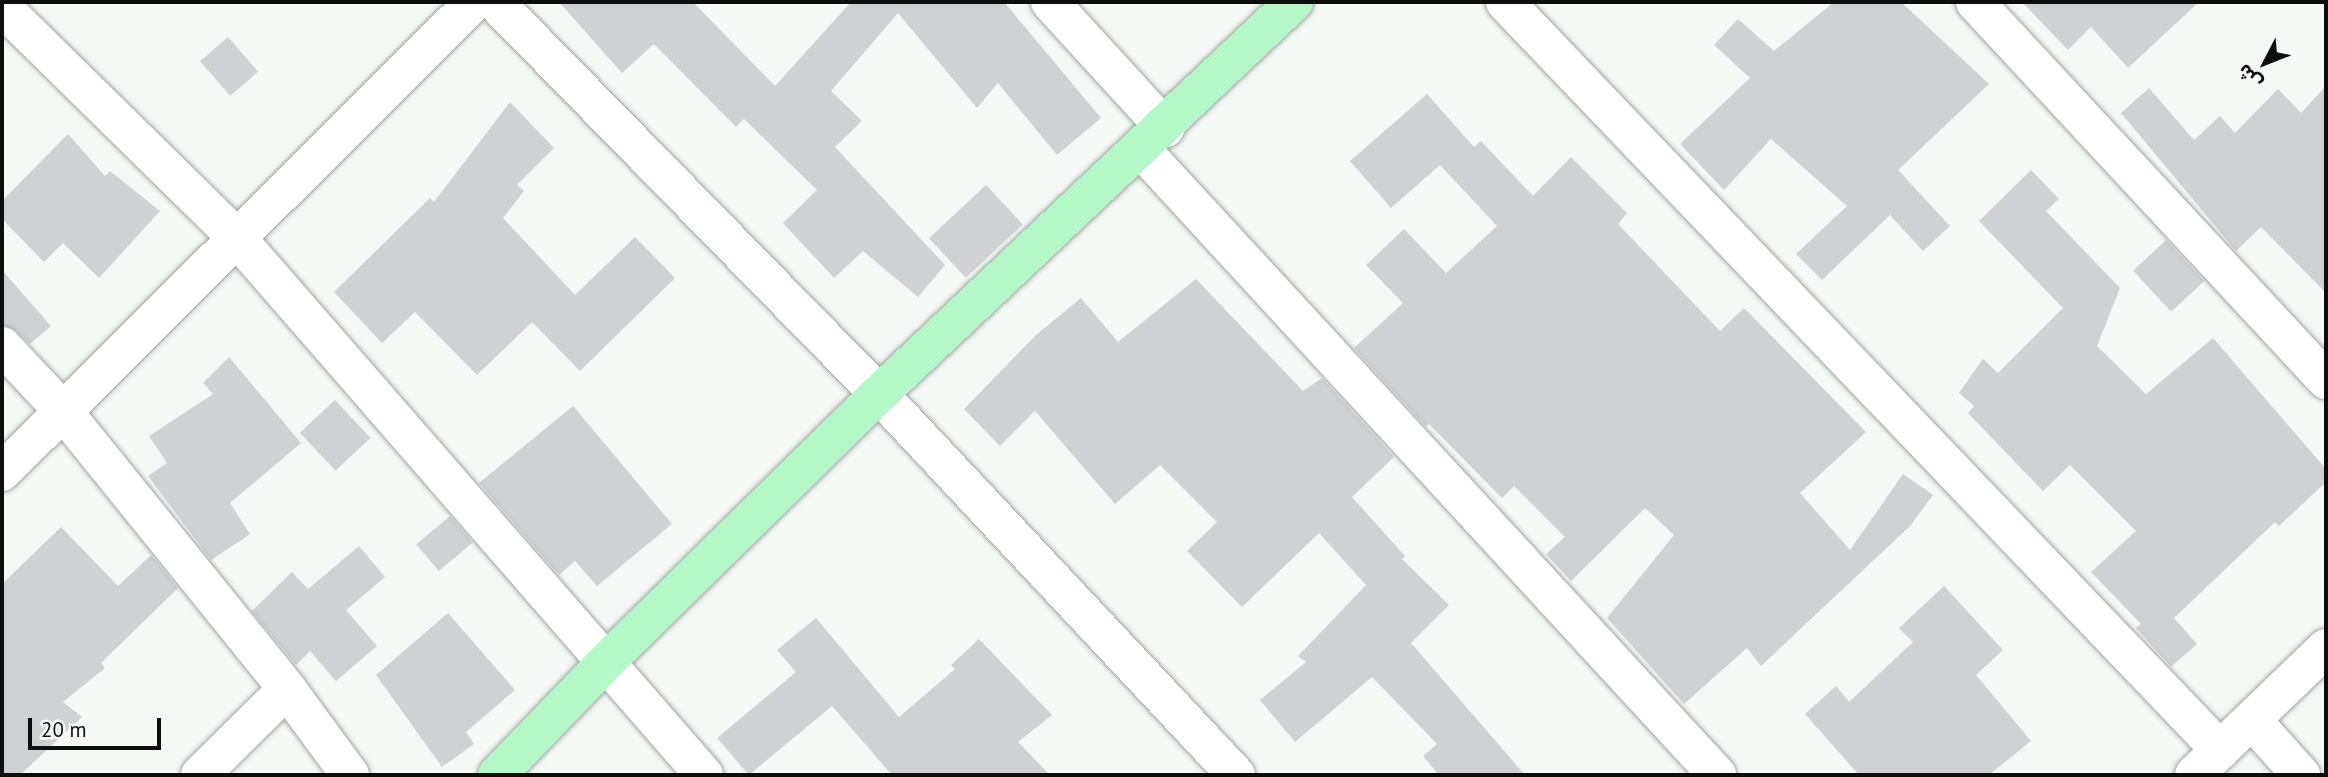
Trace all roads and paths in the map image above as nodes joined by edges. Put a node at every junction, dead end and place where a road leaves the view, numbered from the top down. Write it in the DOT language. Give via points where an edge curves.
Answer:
graph roads {
  1 [pos="474,2"];
  2 [pos="495,2"];
  3 [pos="1050,2"];
  4 [pos="1294,2"];
  5 [pos="1506,2"];
  6 [pos="1975,2"];
  7 [pos="2,7"];
  8 [pos="1153,138"];
  9 [pos="236,237"];
  10 [pos="2,346"];
  11 [pos="2326,380"];
  12 [pos="879,394"];
  13 [pos="63,411"];
  14 [pos="2,472"];
  15 [pos="2326,648"];
  16 [pos="606,662"];
  17 [pos="287,689"];
  18 [pos="2252,720"];
  19 [pos="2207,763"];
  20 [pos="200,775"];
  21 [pos="350,775"];
  22 [pos="497,775"];
  23 [pos="704,775"];
  24 [pos="1236,775"];
  25 [pos="1717,775"];
  26 [pos="2301,775"];
  1 -- 9 [label="street"];
  2 -- 12 [label="street"];
  3 -- 8 [label="street"];
  4 -- 8 [label="main road"];
  5 -- 19 [label="street"];
  6 -- 11 [label="street"];
  7 -- 9 [label="street"];
  8 -- 12 [label="main road"];
  8 -- 25 [label="street"];
  9 -- 13 [label="street"];
  9 -- 16 [label="street"];
  10 -- 13 [label="street"];
  12 -- 16 [label="main road"];
  12 -- 24 [label="street"];
  13 -- 14 [label="street"];
  13 -- 17 [label="street"];
  15 -- 18 [label="street"];
  16 -- 22 [label="main road"];
  16 -- 23 [label="street"];
  17 -- 20 [label="street"];
  17 -- 21 [label="street"];
  18 -- 19 [label="street"];
  18 -- 26 [label="street"];
}
